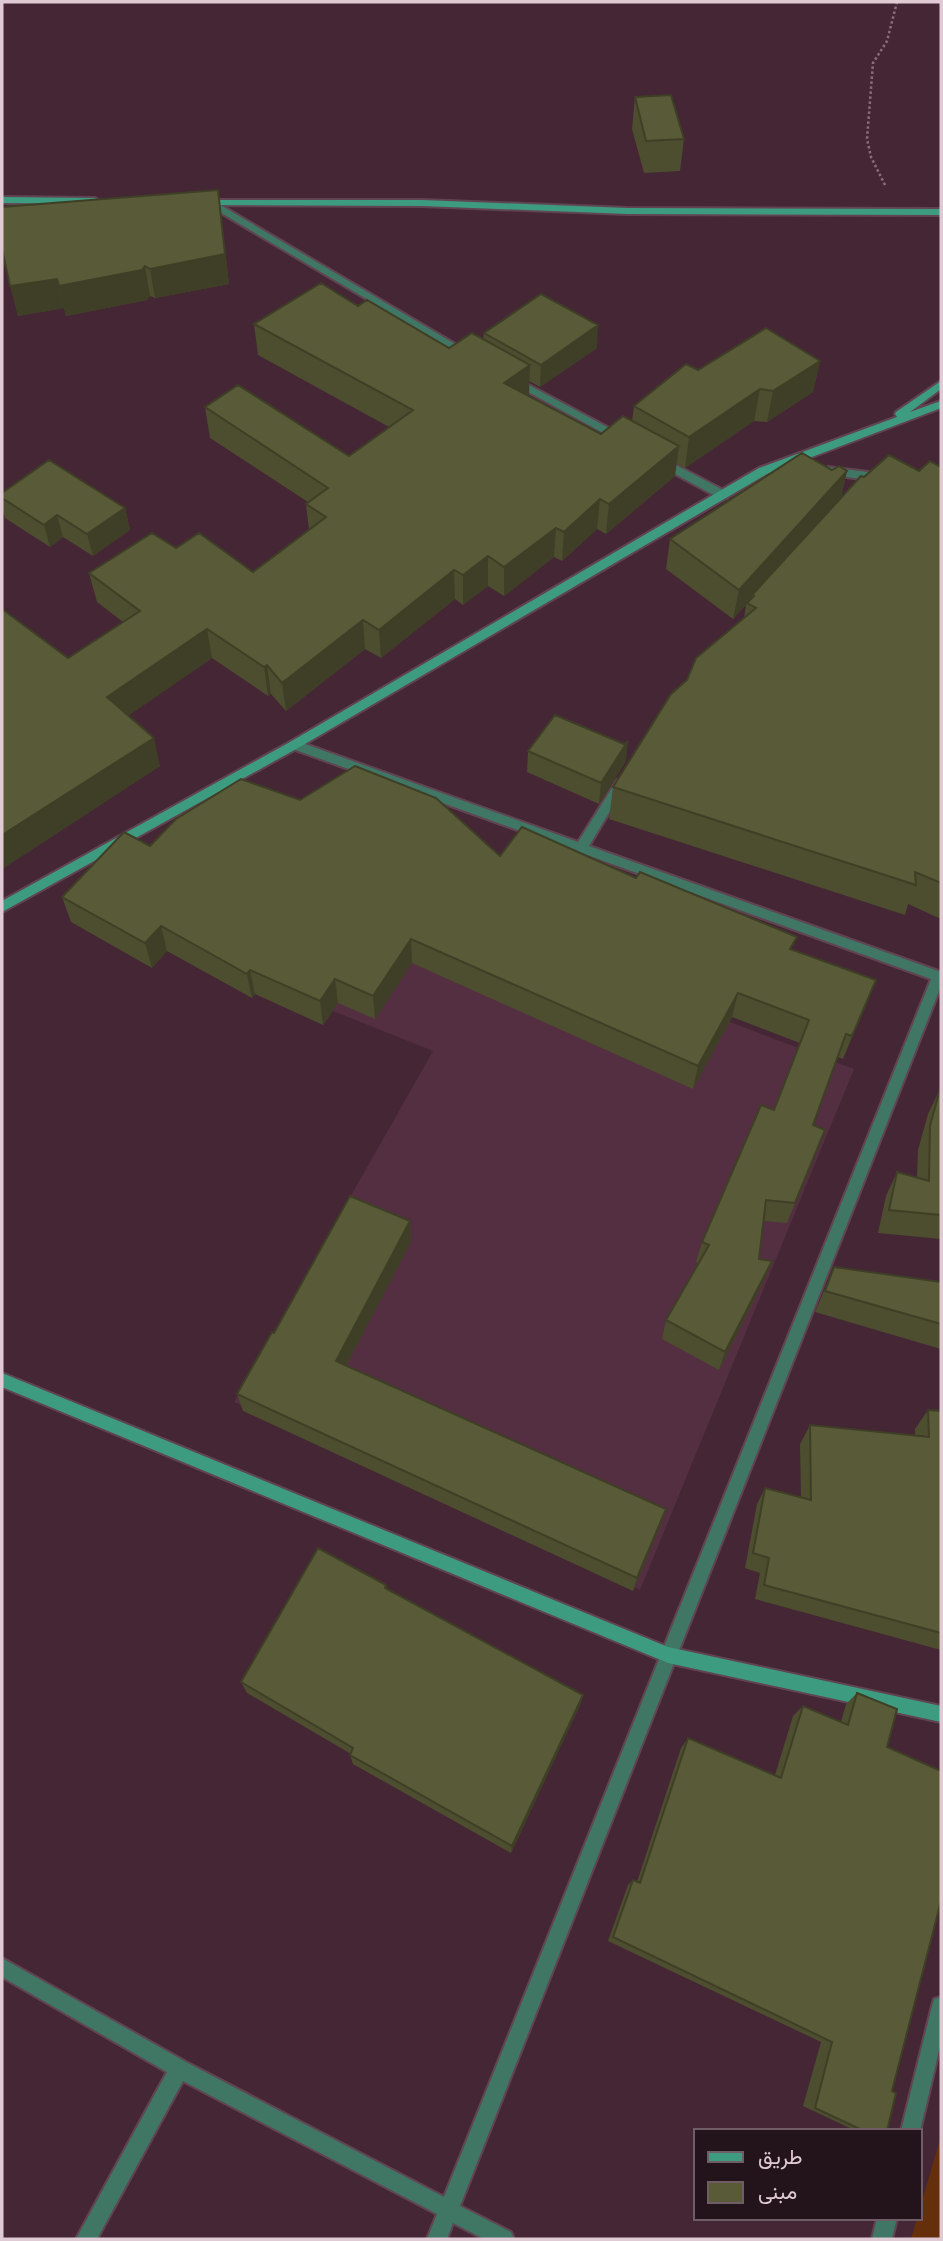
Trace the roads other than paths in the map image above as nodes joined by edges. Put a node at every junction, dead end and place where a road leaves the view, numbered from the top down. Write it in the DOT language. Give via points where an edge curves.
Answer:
graph roads {
  1 [pos="2,200"];
  2 [pos="113,201"];
  3 [pos="195,202"];
  4 [pos="208,202"];
  5 [pos="941,212"];
  6 [pos="476,359"];
  7 [pos="500,372"];
  8 [pos="941,384"];
  9 [pos="941,404"];
  10 [pos="892,421"];
  11 [pos="629,443"];
  12 [pos="652,456"];
  13 [pos="775,465"];
  14 [pos="872,477"];
  15 [pos="900,480"];
  16 [pos="863,487"];
  17 [pos="723,495"];
  18 [pos="295,745"];
  19 [pos="632,766"];
  20 [pos="580,846"];
  21 [pos="2,907"];
  22 [pos="940,977"];
  23 [pos="2,1381"];
  24 [pos="668,1655"];
  25 [pos="941,1714"];
  26 [pos="2,1967"];
  27 [pos="941,2006"];
  28 [pos="179,2069"];
  29 [pos="910,2129"];
  30 [pos="449,2209"];
  31 [pos="887,2220"];
  32 [pos="86,2239"];
  33 [pos="437,2239"];
  34 [pos="504,2239"];
  35 [pos="882,2239"];
  1 -- 2 [label="main road"];
  3 -- 4 [label="main road"];
  4 -- 5 [label="main road"];
  4 -- 6 [label="street"];
  7 -- 11 [label="street"];
  8 -- 10 [label="main road"];
  9 -- 10 [label="main road"];
  10 -- 13 [label="main road"];
  12 -- 17 [label="street"];
  13 -- 14 [label="street"];
  13 -- 17 [label="main road"];
  14 -- 15 [label="street"];
  14 -- 16 [label="street"];
  17 -- 18 [label="main road"];
  18 -- 20 [label="street"];
  18 -- 21 [label="main road"];
  19 -- 20 [label="street"];
  20 -- 22 [label="street"];
  22 -- 24 [label="street"];
  23 -- 24 [label="main road"];
  24 -- 25 [label="main road"];
  24 -- 30 [label="street"];
  26 -- 28 [label="street"];
  27 -- 29 [label="street"];
  28 -- 30 [label="street"];
  28 -- 32 [label="street"];
  30 -- 33 [label="street"];
  30 -- 34 [label="street"];
  31 -- 35 [label="street"];
}
